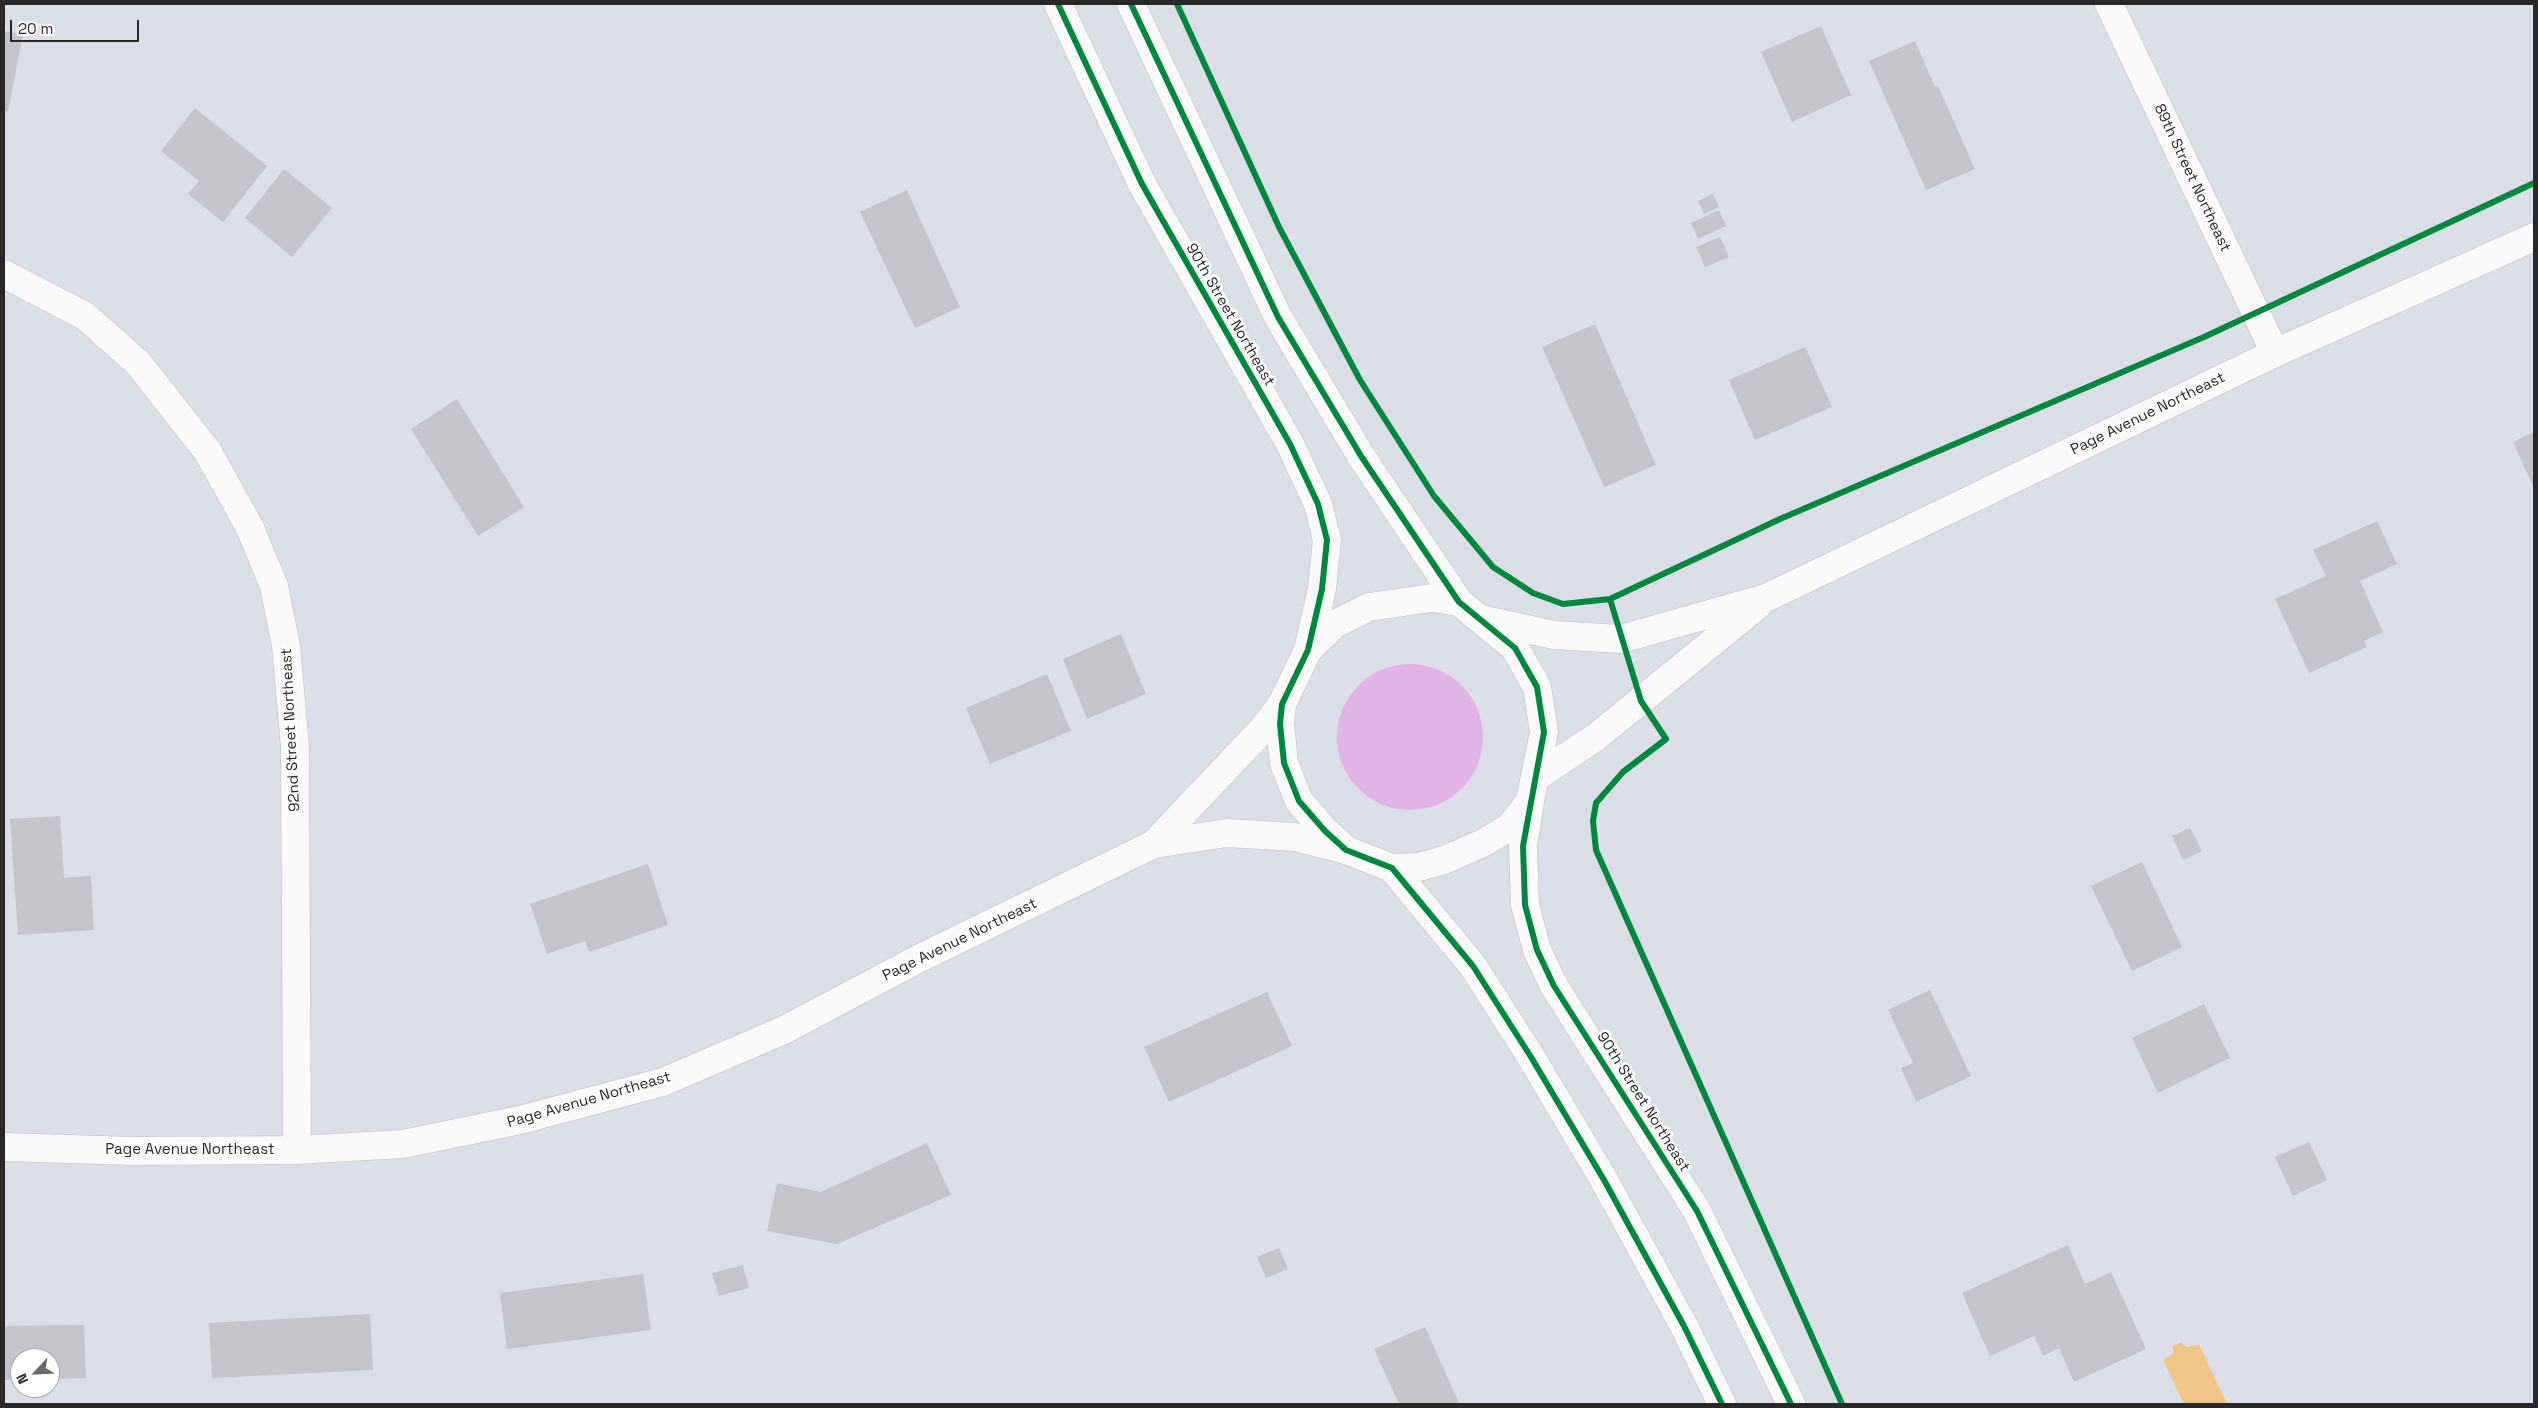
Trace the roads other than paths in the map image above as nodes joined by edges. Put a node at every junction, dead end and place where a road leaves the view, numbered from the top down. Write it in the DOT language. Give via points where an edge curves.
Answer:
graph roads {
  1 [pos="1058,4"];
  2 [pos="1131,4"];
  3 [pos="2109,4"];
  4 [pos="2534,237"];
  5 [pos="4,274"];
  6 [pos="2275,353"];
  7 [pos="1766,598"];
  8 [pos="1459,602"];
  9 [pos="1480,619"];
  10 [pos="1308,650"];
  11 [pos="1282,704"];
  12 [pos="1533,789"];
  13 [pos="1154,844"];
  14 [pos="1346,850"];
  15 [pos="1392,868"];
  16 [pos="4,1147"];
  17 [pos="296,1150"];
  18 [pos="1722,1404"];
  19 [pos="1791,1404"];
  1 -- 10 [label="street, 90th Street Northeast" via="1142,184 1290,444 1318,504 1327,540 1322,589"];
  2 -- 8 [label="street" via="1278,317 1362,456"];
  3 -- 6 [label="street, 89th Street Northeast"];
  4 -- 6 [label="street, Page Avenue Northeast"];
  5 -- 17 [label="street, 92nd Street Northeast" via="85,316 138,363 208,452 250,528 274,586 286,646 295,747"];
  6 -- 7 [label="street, Page Avenue Northeast"];
  7 -- 9 [label="street, Page Avenue Northeast" via="1621,639 1554,635"];
  7 -- 12 [label="street, Page Avenue Northeast"];
  8 -- 9 [label="street, 90th Street Northeast"];
  8 -- 10 [label="street" via="1431,598 1369,606 1335,624"];
  9 -- 12 [label="street, 90th Street Northeast" via="1514,648 1537,687 1544,732"];
  10 -- 11 [label="street"];
  11 -- 13 [label="street, Page Avenue Northeast" via="1263,729"];
  11 -- 14 [label="street" via="1280,724 1284,763 1299,801"];
  12 -- 15 [label="street" via="1510,826 1483,843 1427,865"];
  12 -- 19 [label="street, 90th Street Northeast" via="1523,846 1526,905 1537,950 1554,986 1697,1211"];
  13 -- 14 [label="street, Page Avenue Northeast" via="1227,833 1296,837"];
  13 -- 17 [label="street, Page Avenue Northeast" via="920,958 784,1030 663,1082 520,1120 403,1144"];
  14 -- 15 [label="street"];
  15 -- 18 [label="street" via="1472,966 1532,1057 1609,1189 1684,1326"];
  16 -- 17 [label="street, Page Avenue Northeast" via="134,1151"];
}
